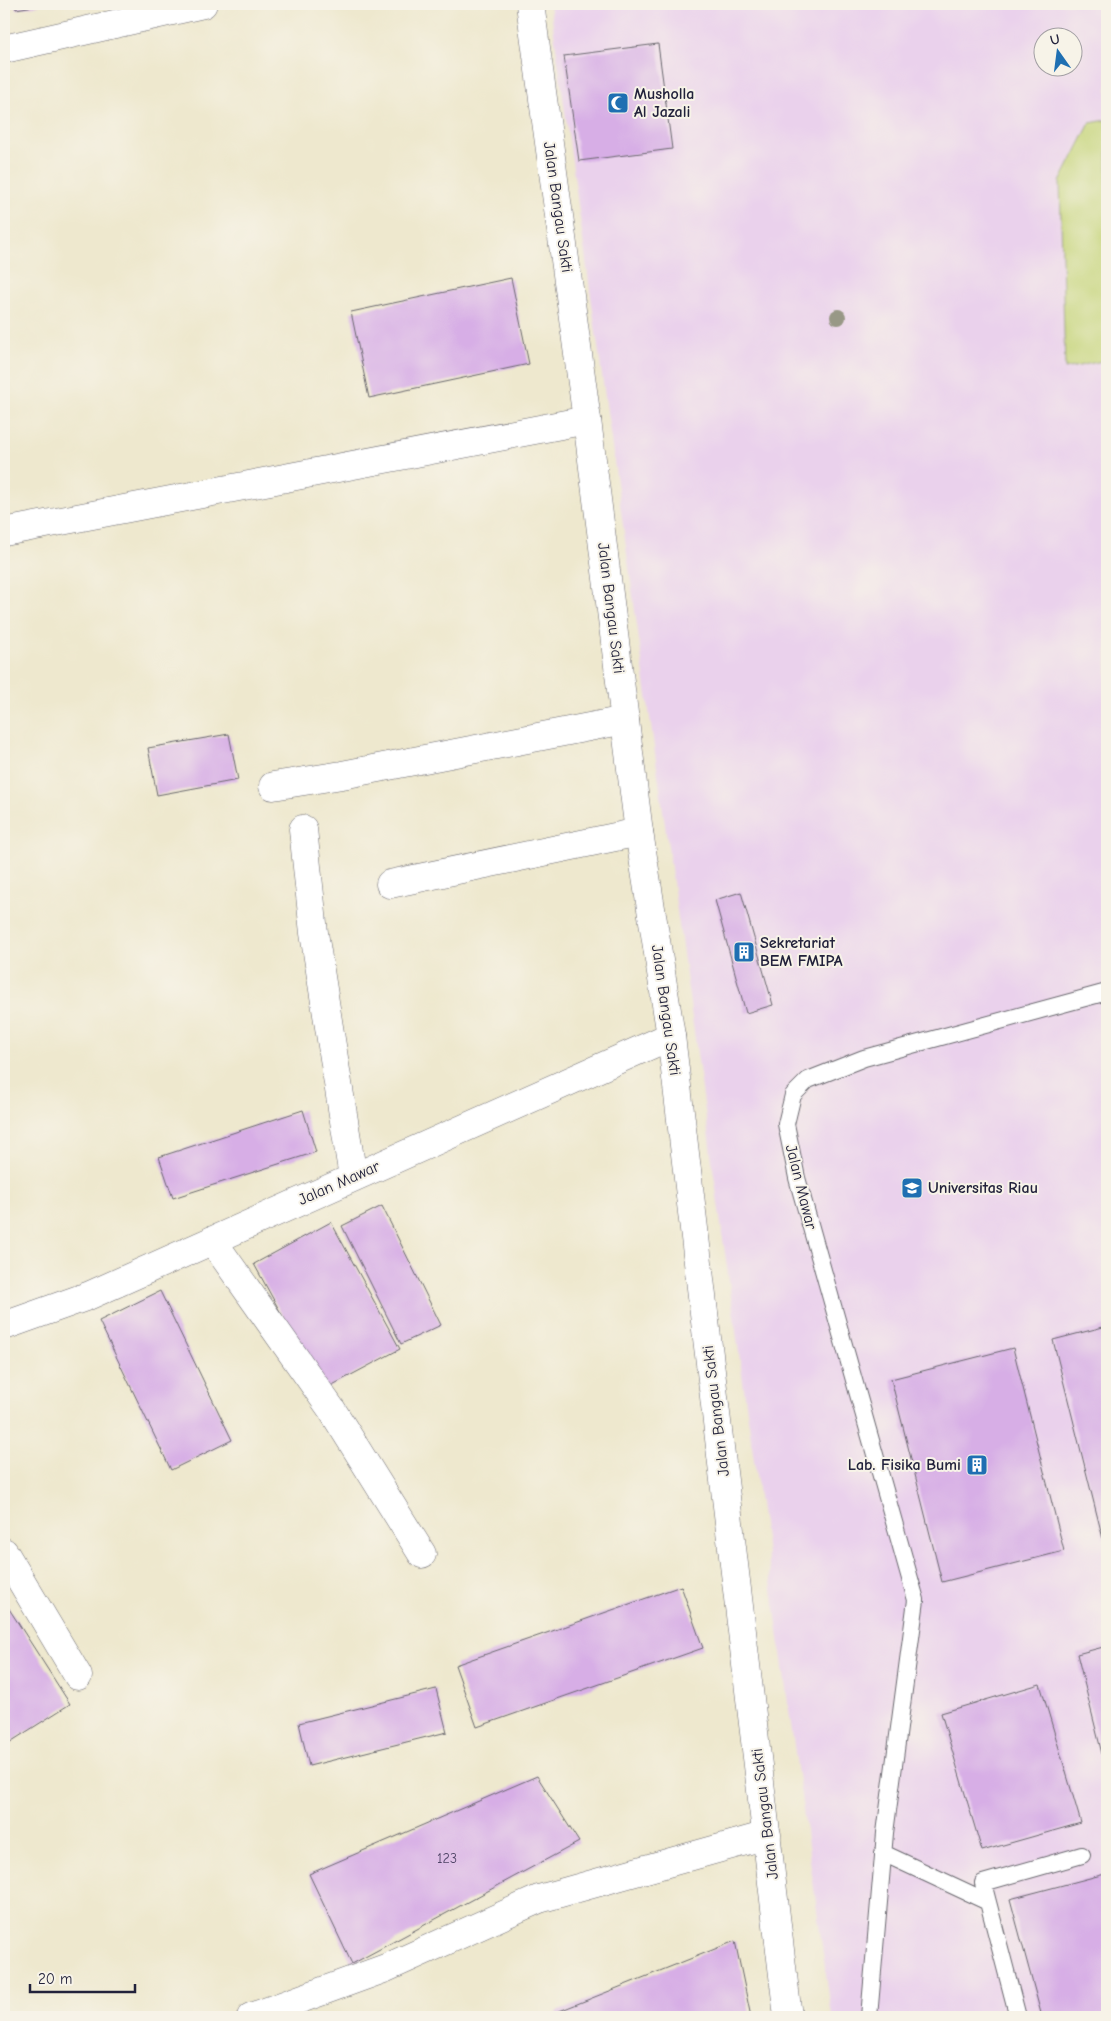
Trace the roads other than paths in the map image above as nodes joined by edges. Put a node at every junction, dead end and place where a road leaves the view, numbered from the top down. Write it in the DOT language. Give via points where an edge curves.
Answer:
graph roads {
  1 [pos="203,4"];
  2 [pos="530,4"];
  3 [pos="4,49"];
  4 [pos="587,420"];
  5 [pos="4,532"];
  6 [pos="625,720"];
  7 [pos="273,786"];
  8 [pos="304,829"];
  9 [pos="639,832"];
  10 [pos="390,884"];
  11 [pos="1107,992"];
  12 [pos="672,1036"];
  13 [pos="353,1177"];
  14 [pos="212,1240"];
  15 [pos="4,1326"];
  16 [pos="4,1552"];
  17 [pos="422,1554"];
  18 [pos="78,1676"];
  19 [pos="767,1835"];
  20 [pos="883,1853"];
  21 [pos="1082,1855"];
  22 [pos="988,1902"];
  23 [pos="251,2017"];
  24 [pos="788,2017"];
  25 [pos="869,2017"];
  26 [pos="1018,2017"];
  1 -- 3 [label="street"];
  2 -- 4 [label="street, Jalan Bangau Sakti"];
  4 -- 5 [label="street"];
  4 -- 6 [label="street, Jalan Bangau Sakti"];
  6 -- 7 [label="street"];
  6 -- 9 [label="street, Jalan Bangau Sakti"];
  8 -- 13 [label="street" via="314,933"];
  9 -- 10 [label="street"];
  9 -- 12 [label="street, Jalan Bangau Sakti"];
  11 -- 20 [label="lane, Jalan Mawar" via="864,1058 808,1080 793,1095 786,1124 797,1178 916,1600"];
  12 -- 13 [label="street, Jalan Mawar"];
  12 -- 19 [label="street, Jalan Bangau Sakti"];
  13 -- 14 [label="street, Jalan Mawar"];
  14 -- 15 [label="street, Jalan Mawar" via="88,1296"];
  14 -- 17 [label="street" via="332,1410"];
  16 -- 18 [label="street"];
  19 -- 23 [label="street" via="540,1899 386,1968"];
  19 -- 24 [label="street, Jalan Bangau Sakti"];
  20 -- 22 [label="lane"];
  20 -- 25 [label="lane"];
  21 -- 22 [label="lane" via="983,1883"];
  22 -- 26 [label="lane"];
}
